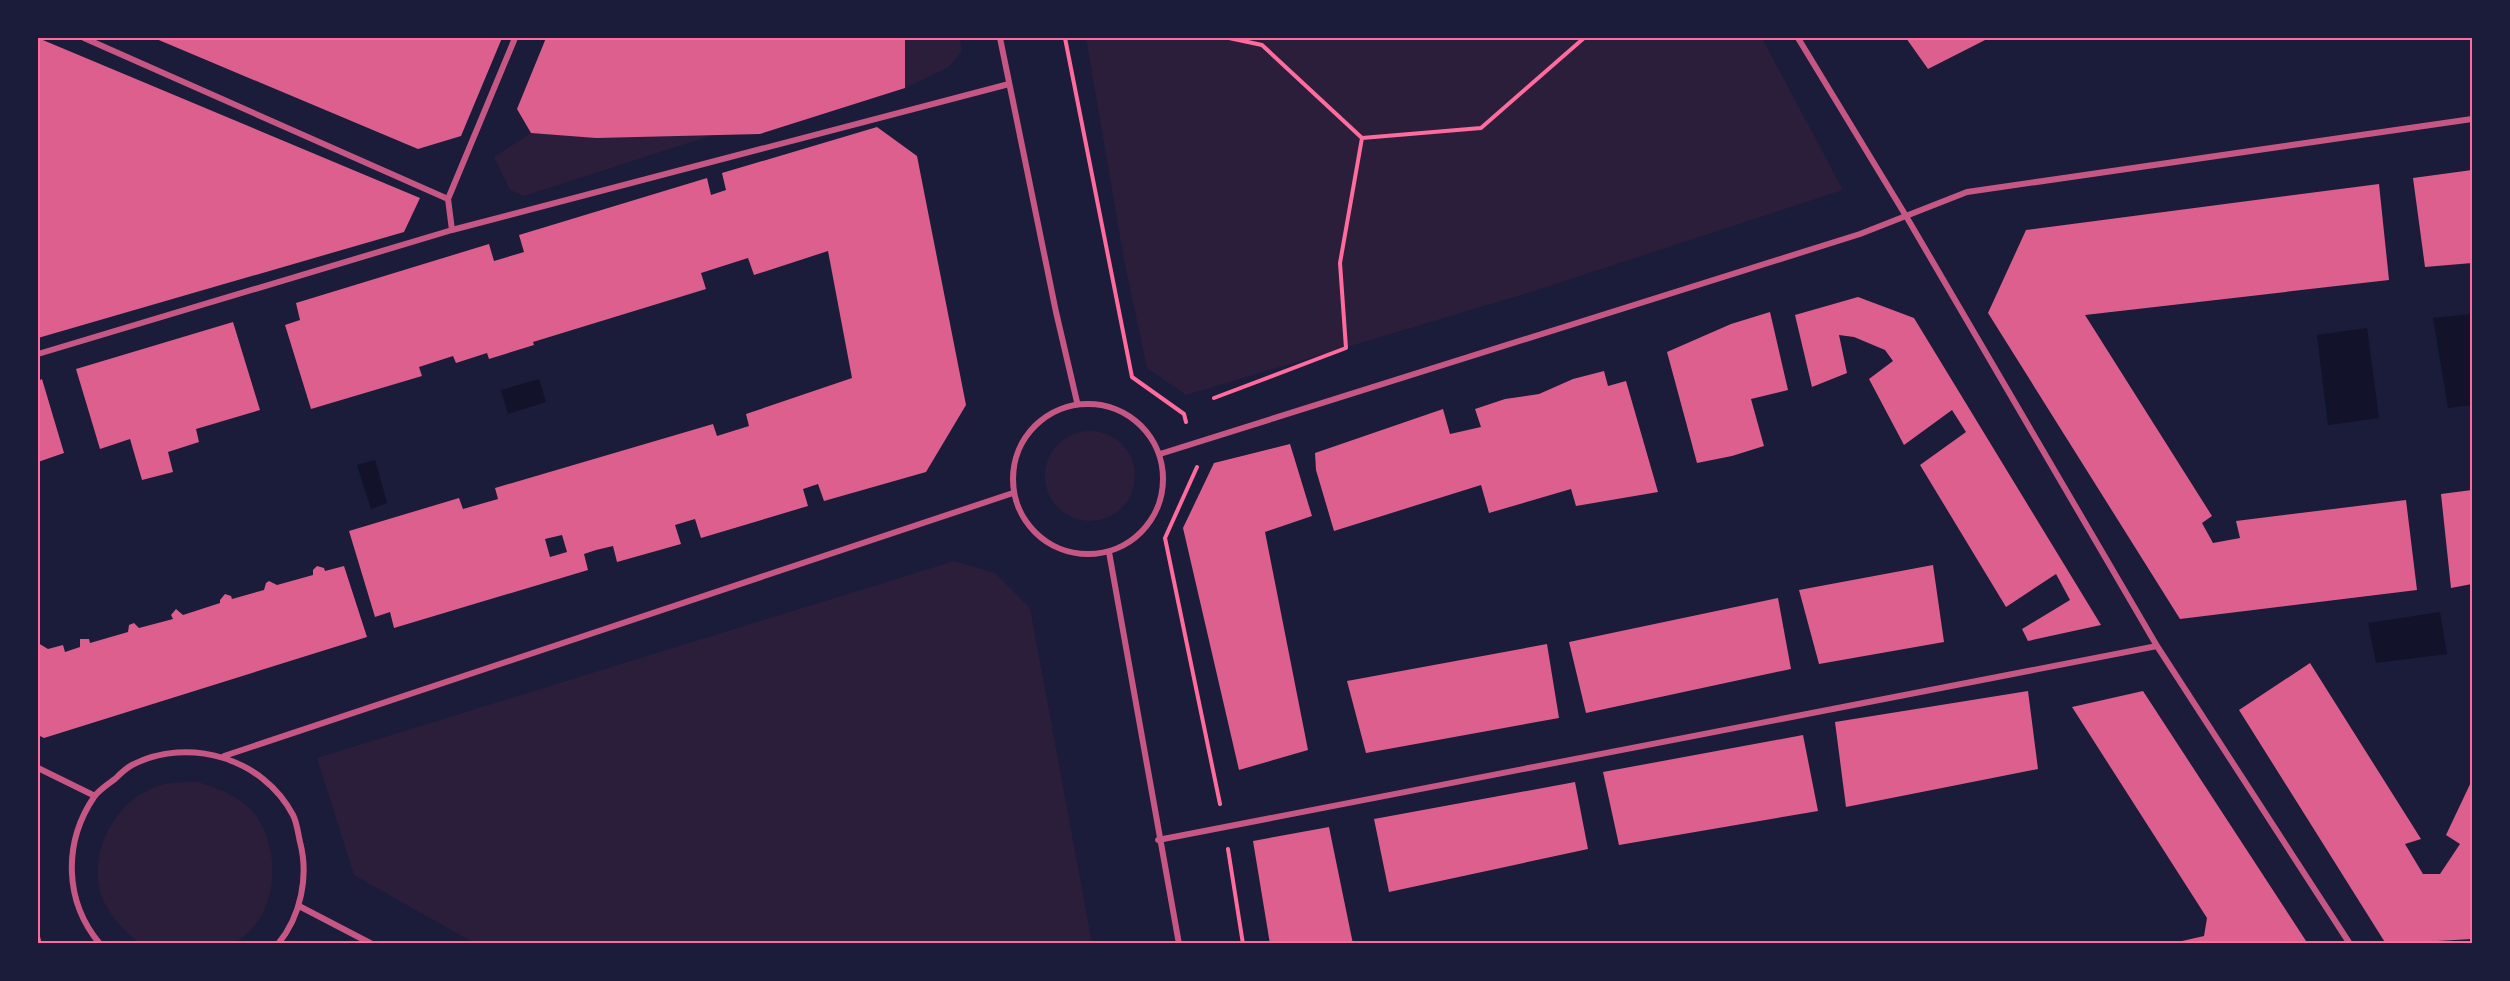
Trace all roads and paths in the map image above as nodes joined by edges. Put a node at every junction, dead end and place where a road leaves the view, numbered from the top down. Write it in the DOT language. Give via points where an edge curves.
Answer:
graph roads {
  1 [pos="84,38"];
  2 [pos="515,38"];
  3 [pos="1000,38"];
  4 [pos="1065,38"];
  5 [pos="1229,38"];
  6 [pos="1584,38"];
  7 [pos="1798,38"];
  8 [pos="1010,84"];
  9 [pos="2472,119"];
  10 [pos="1362,138"];
  11 [pos="448,199"];
  12 [pos="1906,216"];
  13 [pos="452,230"];
  14 [pos="38,354"];
  15 [pos="1214,399"];
  16 [pos="1077,402"];
  17 [pos="1191,444"];
  18 [pos="1160,454"];
  19 [pos="1013,493"];
  20 [pos="1109,552"];
  21 [pos="2157,645"];
  22 [pos="224,756"];
  23 [pos="38,768"];
  24 [pos="95,796"];
  25 [pos="1224,825"];
  26 [pos="1158,840"];
  27 [pos="299,906"];
  28 [pos="100,944"];
  29 [pos="278,944"];
  30 [pos="372,944"];
  31 [pos="1179,944"];
  32 [pos="1243,944"];
  33 [pos="2350,944"];
  1 -- 11 [label="street"];
  2 -- 11 [label="street"];
  3 -- 8 [label="street"];
  4 -- 17 [label="path" via="1132,377 1184,414"];
  5 -- 10 [label="path" via="1262,45"];
  6 -- 10 [label="path" via="1480,128"];
  7 -- 12 [label="street"];
  8 -- 13 [label="street"];
  8 -- 16 [label="street"];
  9 -- 12 [label="street" via="1967,192"];
  10 -- 15 [label="path" via="1340,263 1346,348"];
  11 -- 13 [label="street"];
  12 -- 17 [label="street" via="1860,234"];
  12 -- 21 [label="street"];
  13 -- 14 [label="street"];
  16 -- 18 [label="street" via="1129,414 1148,431"];
  16 -- 19 [label="street" via="1050,412 1025,434 1014,459"];
  17 -- 18 [label="street"];
  17 -- 25 [label="path" via="1198,470 1165,538"];
  18 -- 20 [label="street" via="1163,490 1155,515 1133,540"];
  19 -- 20 [label="street" via="1023,519 1048,544 1074,554"];
  19 -- 22 [label="street"];
  20 -- 26 [label="street"];
  21 -- 25 [label="street"];
  21 -- 33 [label="street"];
  22 -- 24 [label="street" via="177,751 132,765"];
  22 -- 27 [label="street" via="264,779 293,816 305,860"];
  23 -- 24 [label="street"];
  24 -- 28 [label="street" via="75,837 71,882 85,926"];
  25 -- 26 [label="street"];
  25 -- 32 [label="path"];
  26 -- 31 [label="street"];
  27 -- 29 [label="street"];
  27 -- 30 [label="street"];
}
